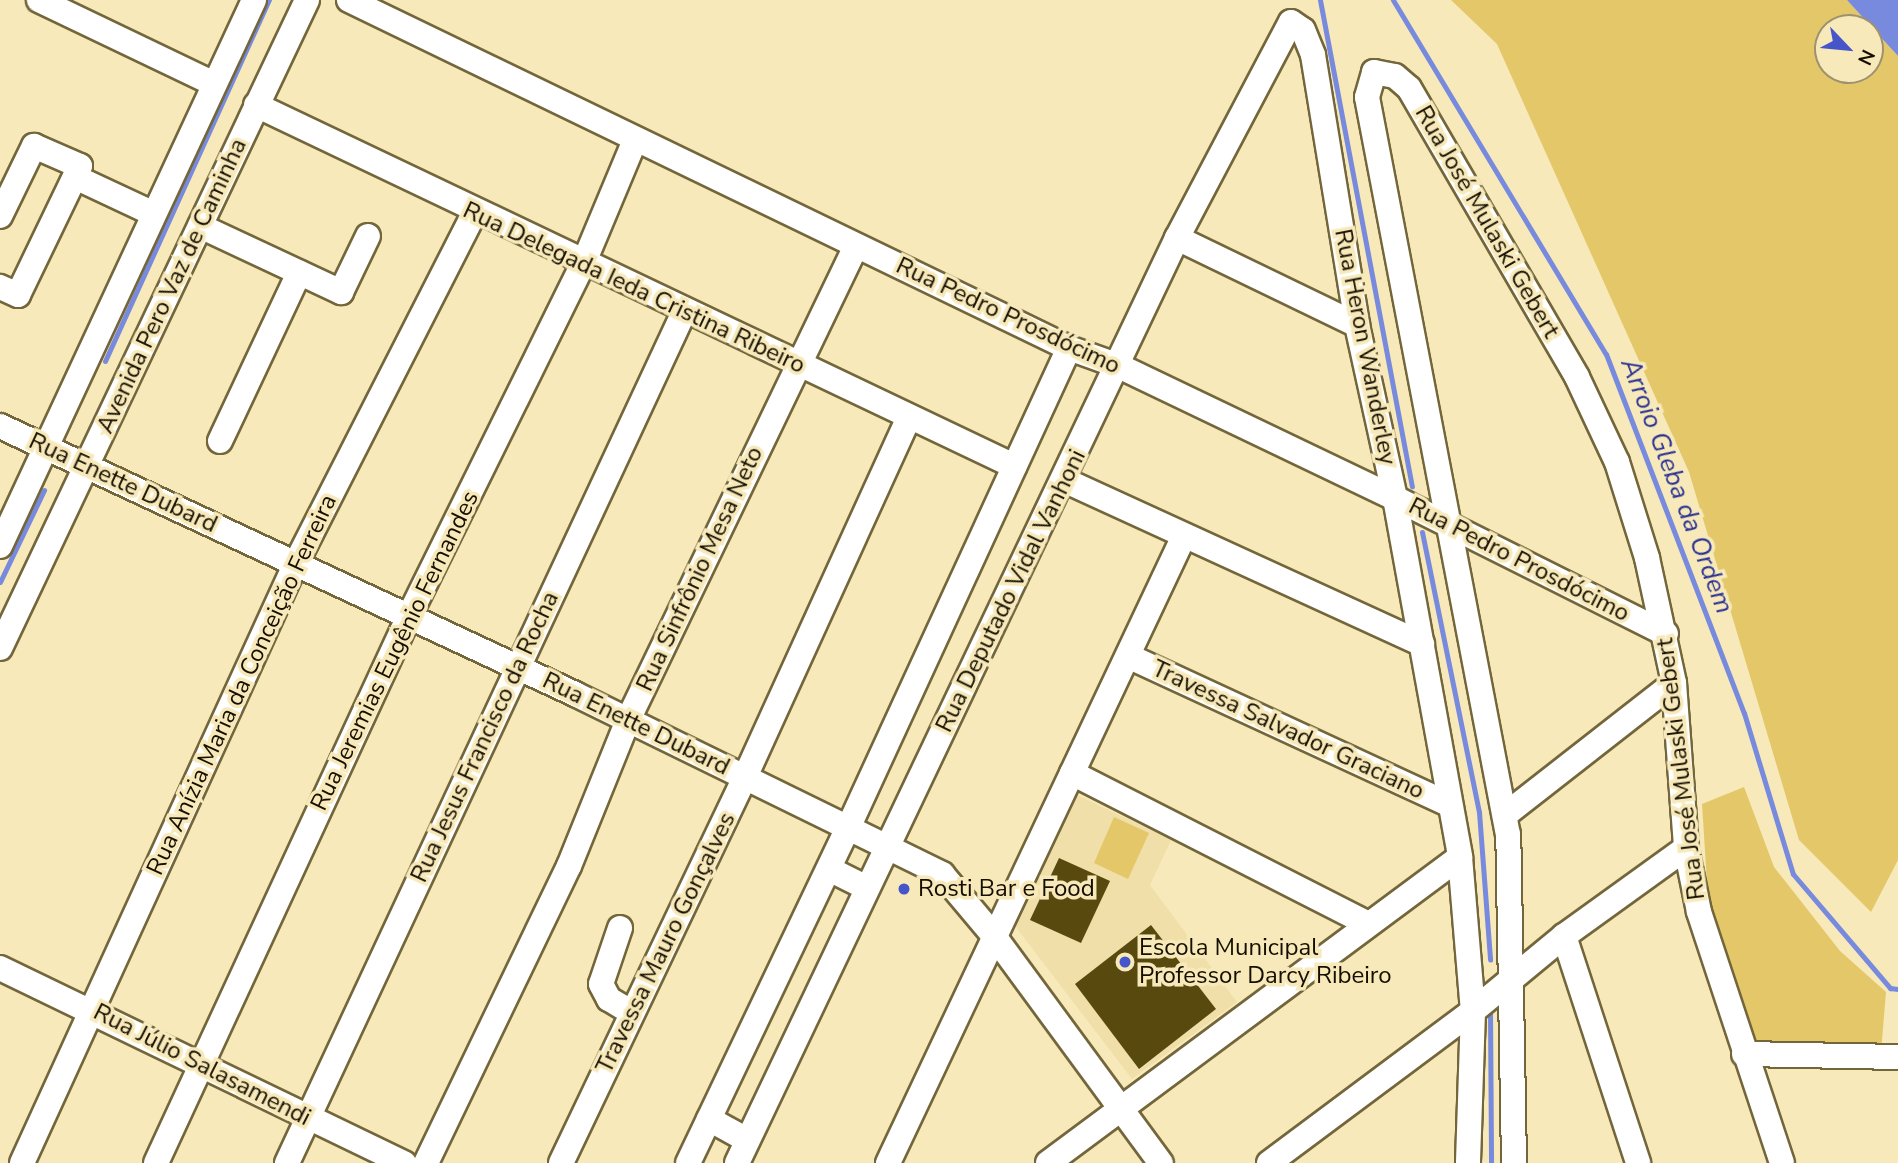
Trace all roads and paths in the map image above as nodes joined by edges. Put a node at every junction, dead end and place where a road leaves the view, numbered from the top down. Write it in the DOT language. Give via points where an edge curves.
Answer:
graph roads {
  1 [pos="39,0"];
  2 [pos="254,0"];
  3 [pos="307,0"];
  4 [pos="349,0"];
  5 [pos="1291,22"];
  6 [pos="1374,72"];
  7 [pos="214,84"];
  8 [pos="256,105"];
  9 [pos="635,140"];
  10 [pos="75,177"];
  11 [pos="474,212"];
  12 [pos="154,214"];
  13 [pos="0,216"];
  14 [pos="200,226"];
  15 [pos="368,236"];
  16 [pos="1177,237"];
  17 [pos="856,246"];
  18 [pos="584,262"];
  19 [pos="299,273"];
  20 [pos="0,288"];
  21 [pos="684,312"];
  22 [pos="1357,325"];
  23 [pos="1069,348"];
  24 [pos="796,365"];
  25 [pos="1119,366"];
  26 [pos="909,417"];
  27 [pos="0,426"];
  28 [pos="220,441"];
  29 [pos="47,447"];
  30 [pos="1014,466"];
  31 [pos="87,468"];
  32 [pos="1064,480"];
  33 [pos="1395,498"];
  34 [pos="1448,525"];
  35 [pos="1183,538"];
  36 [pos="0,546"];
  37 [pos="296,563"];
  38 [pos="409,616"];
  39 [pos="1665,634"];
  40 [pos="1422,645"];
  41 [pos="0,648"];
  42 [pos="1128,656"];
  43 [pos="517,666"];
  44 [pos="1674,683"];
  45 [pos="628,720"];
  46 [pos="1072,772"];
  47 [pos="745,777"];
  48 [pos="1449,804"];
  49 [pos="1504,815"];
  50 [pos="849,826"];
  51 [pos="888,844"];
  52 [pos="1686,848"];
  53 [pos="1460,856"];
  54 [pos="829,869"];
  55 [pos="867,888"];
  56 [pos="1367,923"];
  57 [pos="620,928"];
  58 [pos="994,936"];
  59 [pos="1564,936"];
  60 [pos="0,968"];
  61 [pos="1511,979"];
  62 [pos="90,1010"];
  63 [pos="1473,1011"];
  64 [pos="632,1013"];
  65 [pos="1744,1054"];
  66 [pos="1898,1056"];
  67 [pos="201,1063"];
  68 [pos="1120,1107"];
  69 [pos="309,1119"];
  70 [pos="709,1119"];
  71 [pos="747,1140"];
  72 [pos="22,1163"];
  73 [pos="156,1163"];
  74 [pos="287,1163"];
  75 [pos="404,1163"];
  76 [pos="426,1163"];
  77 [pos="561,1163"];
  78 [pos="688,1163"];
  79 [pos="737,1163"];
  80 [pos="888,1163"];
  81 [pos="1048,1163"];
  82 [pos="1161,1163"];
  83 [pos="1269,1163"];
  84 [pos="1468,1163"];
  85 [pos="1514,1163"];
  86 [pos="1638,1163"];
  87 [pos="1782,1163"];
  1 -- 7 [label="street"];
  2 -- 7 [label="street, Avenida Pero Vaz de Caminha"];
  3 -- 8 [label="street, Avenida Pero Vaz de Caminha"];
  4 -- 9 [label="street, Rua Pedro Prosdócimo"];
  5 -- 16 [label="street, Rua Deputado Vidal Vanhoni"];
  5 -- 22 [label="street, Rua Heron Wanderley" via="1303,30 1313,55"];
  6 -- 34 [label="street, Rua Heron Wanderley" via="1367,97"];
  6 -- 39 [label="street, Rua José Mulaski Gebert" via="1395,76 1409,88 1577,377 1617,462"];
  7 -- 12 [label="street, Avenida Pero Vaz de Caminha"];
  8 -- 11 [label="street, Rua Delegada Ieda Cristina Ribeiro"];
  8 -- 14 [label="street, Avenida Pero Vaz de Caminha"];
  9 -- 17 [label="street, Rua Pedro Prosdócimo"];
  9 -- 18 [label="street, Rua Jeremias Eugênio Fernandes"];
  10 -- 12 [label="street"];
  10 -- 13 [label="street" via="80,166 34,146"];
  10 -- 20 [label="street" via="18,295"];
  11 -- 18 [label="street, Rua Delegada Ieda Cristina Ribeiro"];
  11 -- 37 [label="street, Rua Anízia Maria da Conceição Ferreira"];
  12 -- 29 [label="street, Avenida Pero Vaz de Caminha"];
  14 -- 19 [label="street"];
  14 -- 31 [label="street, Avenida Pero Vaz de Caminha"];
  15 -- 19 [label="street" via="341,292"];
  16 -- 22 [label="street"];
  16 -- 25 [label="street, Rua Deputado Vidal Vanhoni"];
  17 -- 23 [label="street, Rua Pedro Prosdócimo"];
  17 -- 24 [label="street, Rua Sinfrônio Mesa Neto"];
  18 -- 21 [label="street, Rua Delegada Ieda Cristina Ribeiro"];
  18 -- 38 [label="street, Rua Jeremias Eugênio Fernandes"];
  19 -- 28 [label="street"];
  21 -- 24 [label="street, Rua Delegada Ieda Cristina Ribeiro"];
  21 -- 43 [label="street, Rua Jesus Francisco da Rocha"];
  22 -- 33 [label="street, Rua Heron Wanderley"];
  23 -- 25 [label="street, Rua Pedro Prosdócimo"];
  23 -- 30 [label="street, Rua Deputado Vidal Vanhoni"];
  24 -- 26 [label="street, Rua Delegada Ieda Cristina Ribeiro"];
  24 -- 45 [label="street, Rua Sinfrônio Mesa Neto"];
  25 -- 32 [label="street, Rua Deputado Vidal Vanhoni"];
  25 -- 33 [label="street, Rua Pedro Prosdócimo"];
  26 -- 30 [label="street, Rua Delegada Ieda Cristina Ribeiro"];
  26 -- 47 [label="street, Travessa Mauro Gonçalves"];
  27 -- 29 [label="street, Rua Enette Dubard"];
  29 -- 31 [label="street, Rua Enette Dubard"];
  29 -- 36 [label="street, Avenida Pero Vaz de Caminha"];
  30 -- 50 [label="street, Rua Deputado Vidal Vanhoni"];
  31 -- 37 [label="street, Rua Enette Dubard"];
  31 -- 41 [label="street, Avenida Pero Vaz de Caminha"];
  32 -- 35 [label="street"];
  32 -- 51 [label="street, Rua Deputado Vidal Vanhoni"];
  33 -- 34 [label="street, Rua Pedro Prosdócimo"];
  33 -- 40 [label="street, Rua Heron Wanderley"];
  34 -- 39 [label="street, Rua Pedro Prosdócimo"];
  34 -- 49 [label="street, Rua Heron Wanderley"];
  35 -- 40 [label="street"];
  35 -- 42 [label="street"];
  37 -- 38 [label="street, Rua Enette Dubard"];
  37 -- 62 [label="street, Rua Anízia Maria da Conceição Ferreira"];
  38 -- 43 [label="street, Rua Enette Dubard"];
  38 -- 67 [label="street, Rua Jeremias Eugênio Fernandes"];
  39 -- 44 [label="street, Rua José Mulaski Gebert"];
  40 -- 48 [label="street, Rua Heron Wanderley"];
  42 -- 46 [label="street"];
  42 -- 48 [label="street, Travessa Salvador Graciano"];
  43 -- 45 [label="street, Rua Enette Dubard"];
  43 -- 69 [label="street, Rua Jesus Francisco da Rocha"];
  44 -- 49 [label="street"];
  44 -- 52 [label="street, Rua José Mulaski Gebert"];
  45 -- 47 [label="street, Rua Enette Dubard"];
  45 -- 76 [label="street, Rua Sinfrônio Mesa Neto" via="569,866"];
  46 -- 56 [label="street"];
  46 -- 58 [label="street"];
  47 -- 50 [label="street, Rua Enette Dubard"];
  47 -- 64 [label="street, Travessa Mauro Gonçalves"];
  48 -- 53 [label="street, Rua Heron Wanderley"];
  49 -- 61 [label="street, Rua Heron Wanderley"];
  50 -- 51 [label="street, Rua Enette Dubard"];
  50 -- 54 [label="street, Rua Deputado Vidal Vanhoni"];
  51 -- 55 [label="street, Rua Deputado Vidal Vanhoni"];
  51 -- 58 [label="street, Rua Enette Dubard" via="942,874"];
  52 -- 59 [label="street"];
  52 -- 65 [label="street, Rua José Mulaski Gebert" via="1699,912"];
  53 -- 56 [label="street"];
  53 -- 63 [label="street, Rua Heron Wanderley" via="1470,933"];
  54 -- 55 [label="street"];
  54 -- 70 [label="street, Rua Deputado Vidal Vanhoni"];
  55 -- 71 [label="street, Rua Deputado Vidal Vanhoni"];
  56 -- 68 [label="street"];
  57 -- 64 [label="street" via="601,984 609,999"];
  58 -- 68 [label="street, Rua Enette Dubard"];
  58 -- 80 [label="street"];
  59 -- 61 [label="street"];
  59 -- 86 [label="street"];
  60 -- 62 [label="street, Rua Júlio Salasamendi"];
  61 -- 63 [label="street"];
  61 -- 85 [label="street, Rua Heron Wanderley"];
  62 -- 67 [label="street, Rua Júlio Salasamendi"];
  62 -- 72 [label="street, Rua Anízia Maria da Conceição Ferreira"];
  63 -- 83 [label="street"];
  63 -- 84 [label="street, Rua Heron Wanderley"];
  64 -- 77 [label="street, Travessa Mauro Gonçalves"];
  65 -- 66 [label="street"];
  65 -- 87 [label="street, Rua José Mulaski Gebert"];
  67 -- 69 [label="street, Rua Júlio Salasamendi"];
  67 -- 73 [label="street, Rua Jeremias Eugênio Fernandes"];
  68 -- 81 [label="street"];
  68 -- 82 [label="street, Rua Enette Dubard"];
  69 -- 74 [label="street, Rua Jesus Francisco da Rocha"];
  69 -- 75 [label="street, Rua Júlio Salasamendi"];
  70 -- 71 [label="street"];
  70 -- 78 [label="street, Rua Deputado Vidal Vanhoni"];
  71 -- 79 [label="street, Rua Deputado Vidal Vanhoni"];
}
